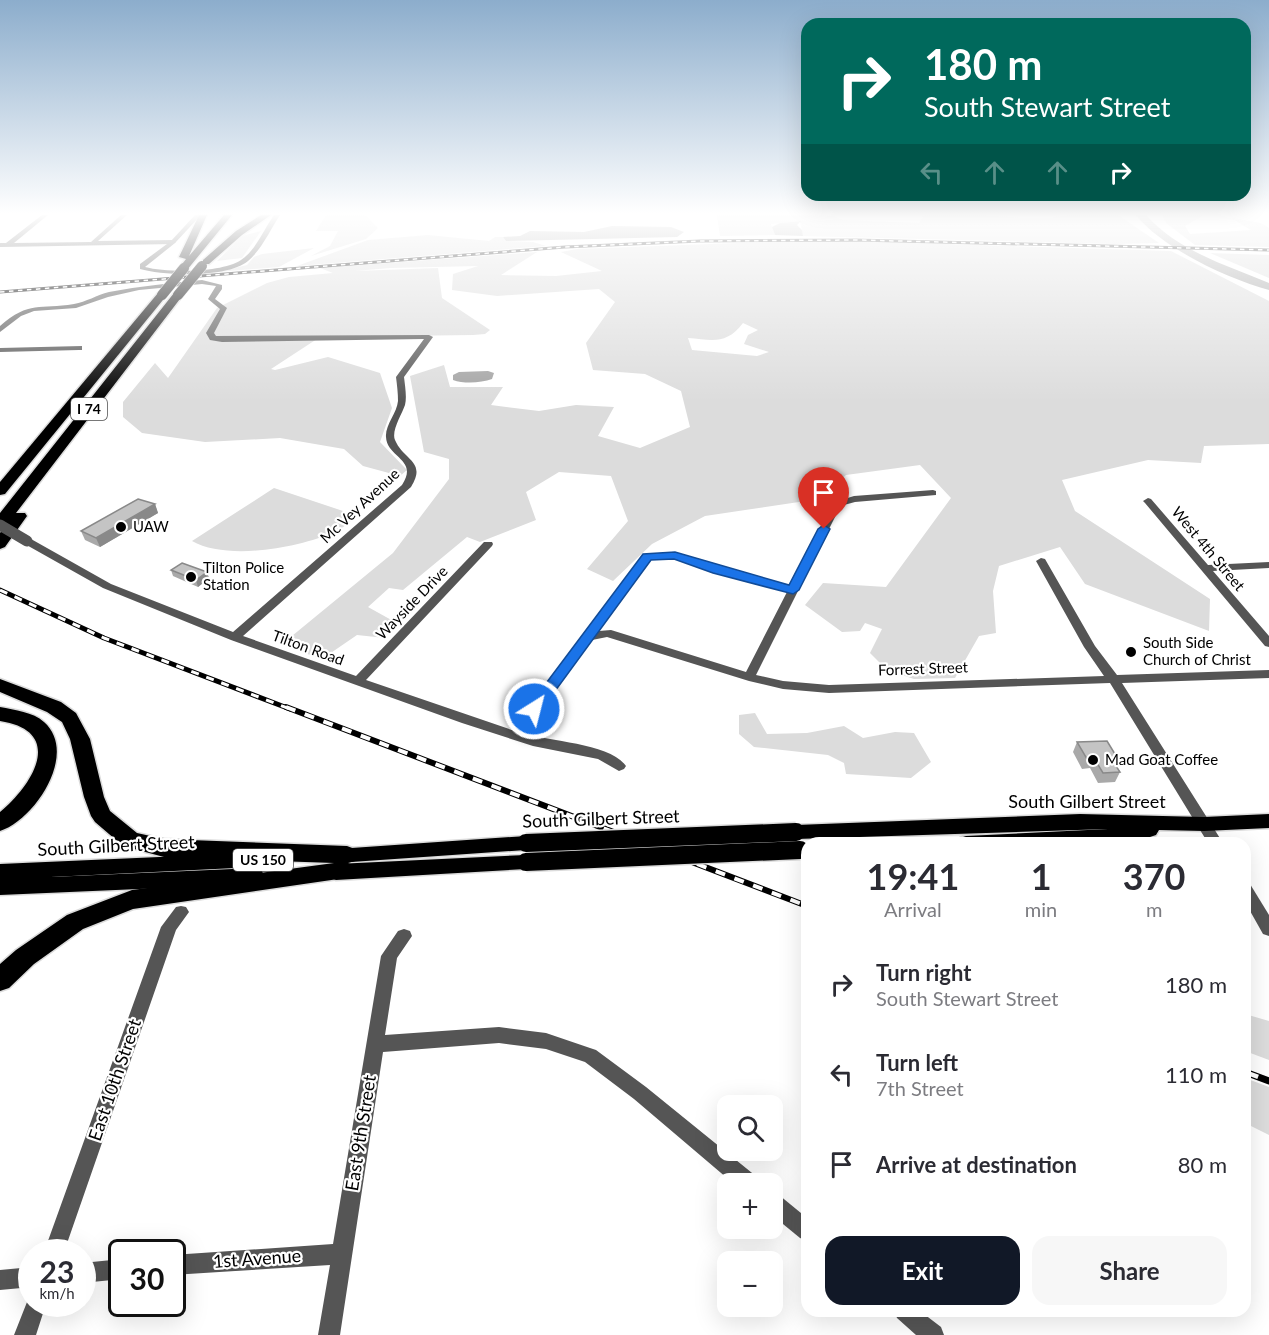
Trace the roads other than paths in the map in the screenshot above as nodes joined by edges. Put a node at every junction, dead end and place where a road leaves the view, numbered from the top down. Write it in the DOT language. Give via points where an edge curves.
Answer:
graph roads {
  1 [pos="173,277"];
  2 [pos="193,277"];
  3 [pos="0,330"];
  4 [pos="138,347"];
  5 [pos="79,348"];
  6 [pos="0,350"];
  7 [pos="84,389"];
  8 [pos="0,475"];
  9 [pos="0,491"];
  10 [pos="933,493"];
  11 [pos="1148,501"];
  12 [pos="0,524"];
  13 [pos="0,544"];
  14 [pos="488,544"];
  15 [pos="1041,561"];
  16 [pos="1269,565"];
  17 [pos="1205,568"];
  18 [pos="793,590"];
  19 [pos="235,637"];
  20 [pos="587,637"];
  21 [pos="1269,643"];
  22 [pos="1269,674"];
  23 [pos="749,677"];
  24 [pos="1114,680"];
  25 [pos="357,682"];
  26 [pos="0,685"];
  27 [pos="0,714"];
  28 [pos="515,735"];
  29 [pos="619,766"];
  30 [pos="1269,821"];
  31 [pos="0,823"];
  32 [pos="1204,824"];
  33 [pos="886,837"];
  34 [pos="1097,837"];
  35 [pos="1212,837"];
  36 [pos="801,844"];
  37 [pos="346,863"];
  38 [pos="0,872"];
  39 [pos="0,887"];
  40 [pos="1251,898"];
  41 [pos="182,912"];
  42 [pos="1269,929"];
  43 [pos="404,936"];
  44 [pos="0,980"];
  45 [pos="375,1044"];
  46 [pos="737,1173"];
  47 [pos="783,1211"];
  48 [pos="801,1226"];
  49 [pos="59,1239"];
  50 [pos="342,1254"];
  51 [pos="186,1264"];
  52 [pos="18,1278"];
  53 [pos="0,1280"];
  54 [pos="31,1317"];
  55 [pos="911,1317"];
  56 [pos="25,1335"];
  57 [pos="329,1335"];
  58 [pos="933,1335"];
  1 -- 7 [label="highway, I 74, bridge"];
  2 -- 4 [label="highway, I 74, bridge"];
  3 -- 19 [label="street, Mc Vey Avenue" via="25,310 76,306 118,291 202,282 219,285 211,299 224,308 210,333 213,338 429,337 400,377 402,402 390,434 391,441 412,467 413,476 397,495"];
  4 -- 12 [label="highway, I 74"];
  4 -- 13 [label="highway"];
  5 -- 6 [label="street"];
  7 -- 8 [label="highway"];
  7 -- 9 [label="highway, I 74"];
  10 -- 18 [label="street" via="841,503"];
  11 -- 17 [label="street, West 4th Street"];
  12 -- 19 [label="street, Tilton Road, bridge" via="107,586"];
  14 -- 25 [label="street, Wayside Drive"];
  15 -- 24 [label="street" via="1090,647"];
  16 -- 17 [label="street"];
  17 -- 21 [label="street, West 4th Street"];
  18 -- 20 [label="street" via="675,556 648,557"];
  18 -- 23 [label="street"];
  19 -- 25 [label="street, Tilton Road"];
  20 -- 23 [label="street, Forrest Street" via="607,633"];
  20 -- 28 [label="street"];
  22 -- 24 [label="street, Forrest Street"];
  23 -- 24 [label="street, Forrest Street" via="829,689"];
  24 -- 32 [label="street"];
  25 -- 28 [label="street, Tilton Road"];
  26 -- 37 [label="highway" via="54,706 69,718 80,739 102,816 131,840 164,848"];
  27 -- 31 [label="highway" via="20,717 39,728 48,747 46,768 35,789"];
  28 -- 29 [label="street, Tilton Road" via="602,755"];
  30 -- 32 [label="main road, South Gilbert Street / US 150"];
  32 -- 33 [label="main road, South Gilbert Street / US 150" via="1080,821"];
  32 -- 34 [label="main road, South Gilbert Street / US 150"];
  32 -- 35 [label="street"];
  36 -- 37 [label="main road, South Gilbert Street / US 150, bridge" via="526,862"];
  36 -- 37 [label="main road, South Gilbert Street / US 150, bridge" via="526,843"];
  37 -- 38 [label="main road, South Gilbert Street / US 150"];
  37 -- 39 [label="main road, South Gilbert Street / US 150"];
  37 -- 44 [label="highway" via="132,900 75,922"];
  40 -- 42 [label="street"];
  41 -- 49 [label="street, East 10th Street" via="169,927"];
  43 -- 45 [label="street, East 9th Street" via="389,956"];
  45 -- 46 [label="street" via="499,1035 546,1041 590,1056"];
  45 -- 50 [label="street, East 9th Street"];
  47 -- 48 [label="street"];
  50 -- 51 [label="street, 1st Avenue"];
  50 -- 57 [label="street, East 9th Street"];
  52 -- 53 [label="street"];
  54 -- 56 [label="street"];
  55 -- 58 [label="street"];
}
